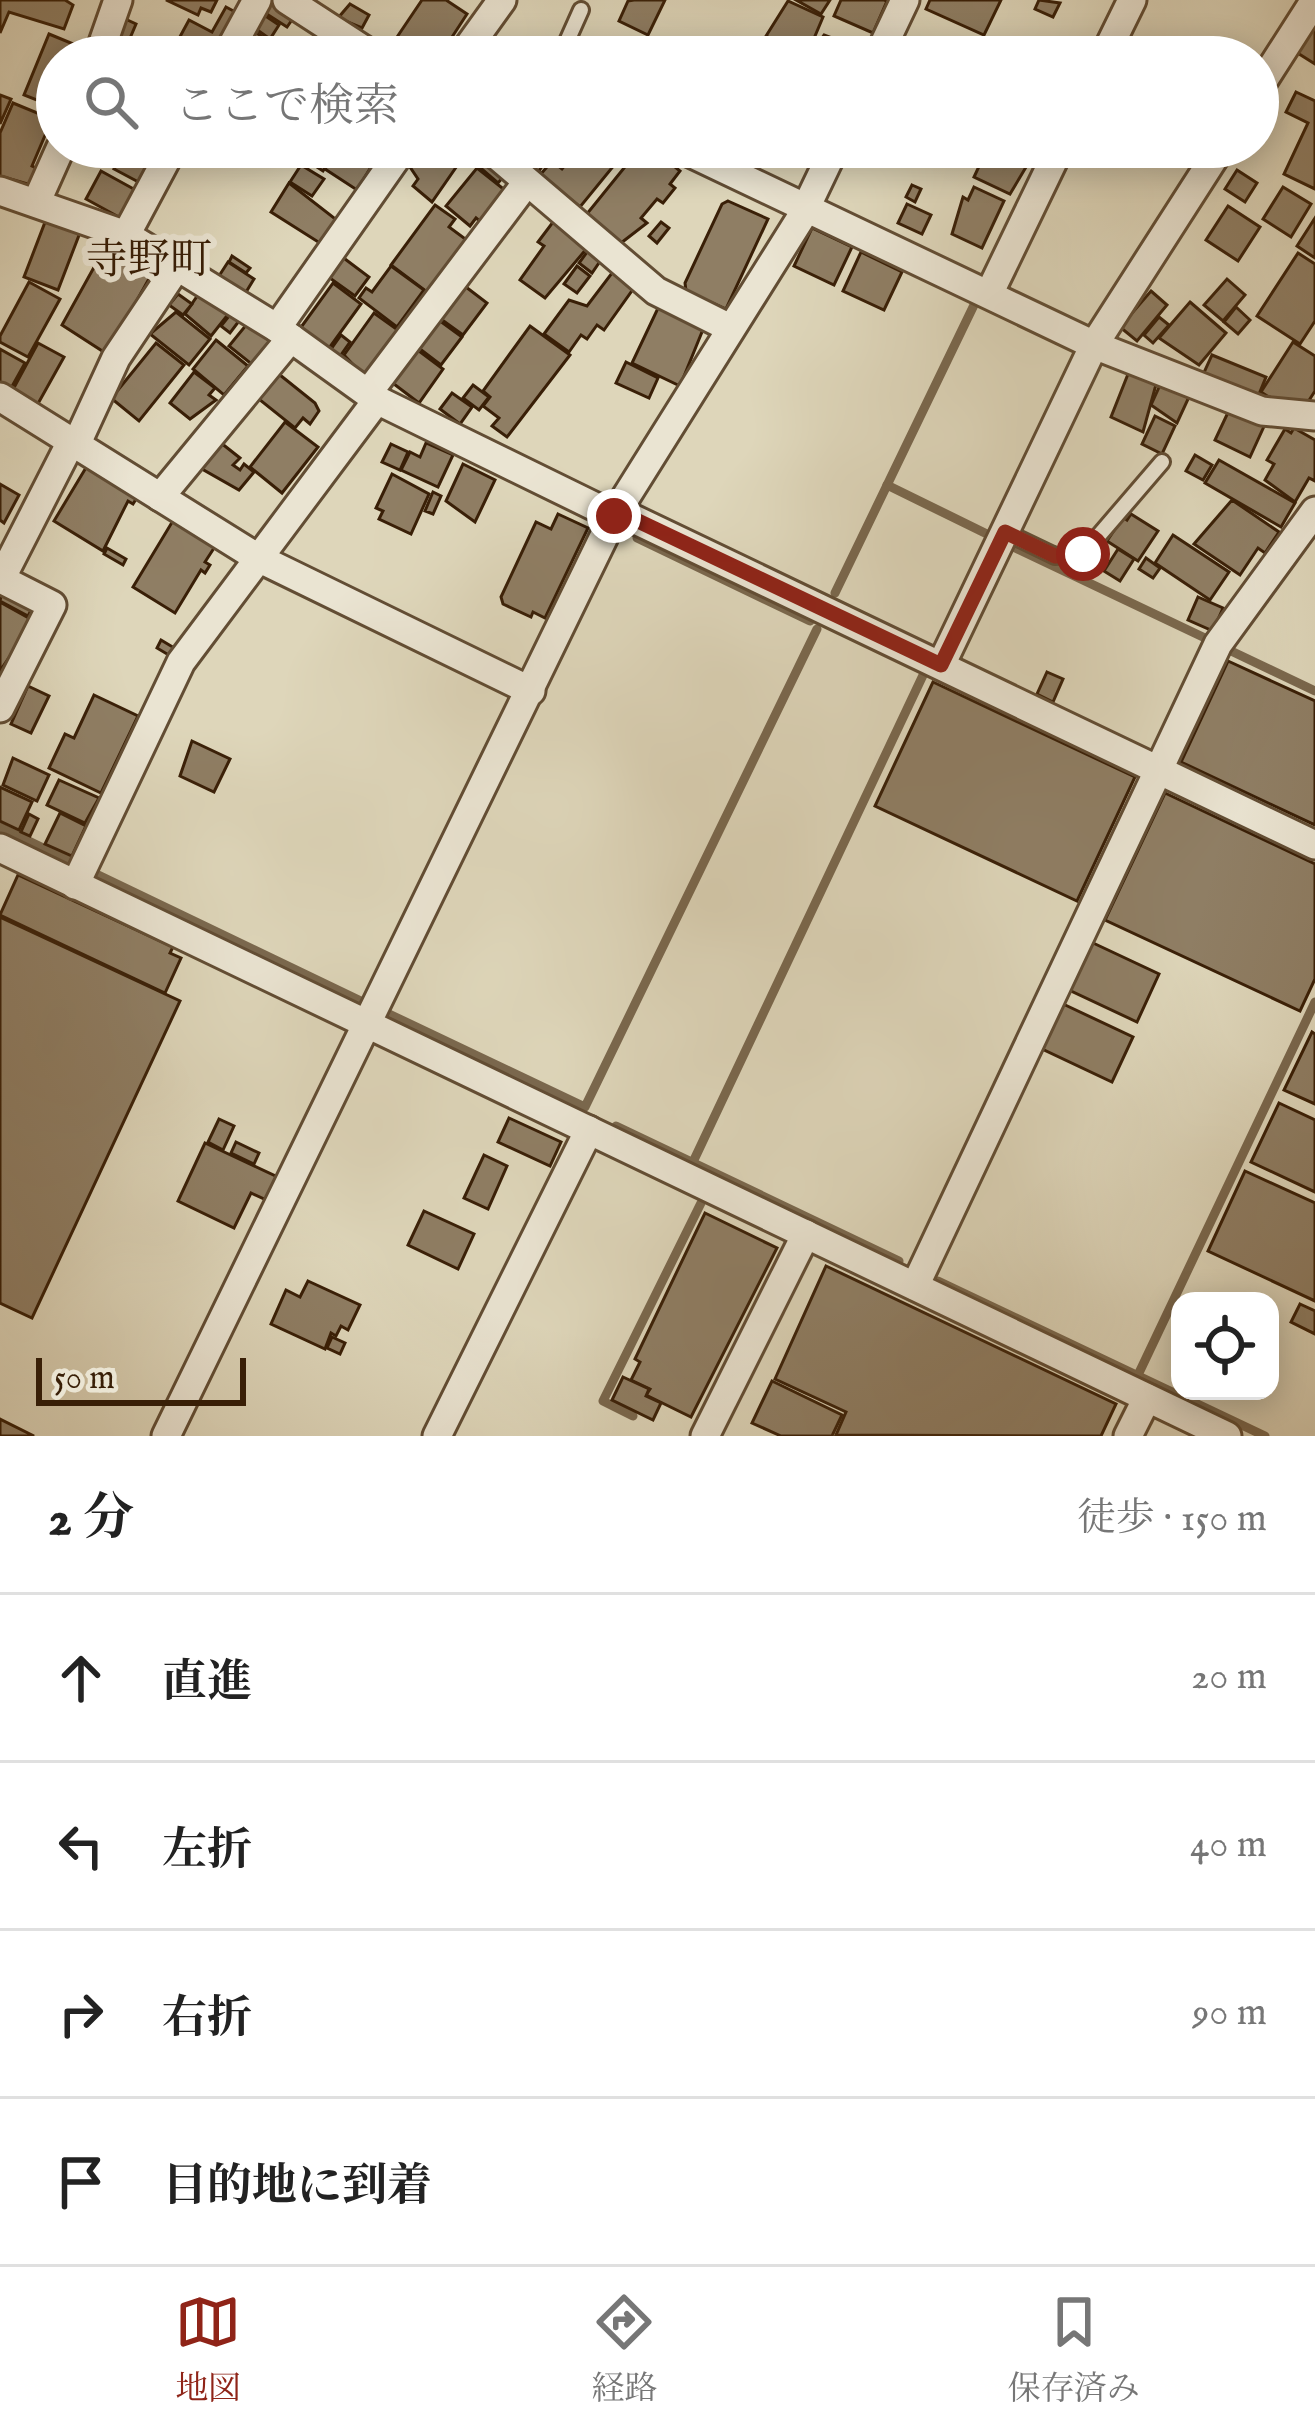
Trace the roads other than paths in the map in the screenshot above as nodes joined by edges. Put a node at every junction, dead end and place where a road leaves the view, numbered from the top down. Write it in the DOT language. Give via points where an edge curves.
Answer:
graph roads {
  1 [pos="118,0"];
  2 [pos="257,0"];
  3 [pos="287,0"];
  4 [pos="502,0"];
  5 [pos="905,0"];
  6 [pos="1132,0"];
  7 [pos="1315,0"];
  8 [pos="581,10"];
  9 [pos="332,11"];
  10 [pos="105,36"];
  11 [pos="237,36"];
  12 [pos="355,36"];
  13 [pos="483,36"];
  14 [pos="569,36"];
  15 [pos="888,36"];
  16 [pos="1114,36"];
  17 [pos="1279,56"];
  18 [pos="52,168"];
  19 [pos="162,168"];
  20 [pos="390,168"];
  21 [pos="511,168"];
  22 [pos="721,168"];
  23 [pos="826,168"];
  24 [pos="1050,168"];
  25 [pos="1208,168"];
  26 [pos="527,182"];
  27 [pos="0,191"];
  28 [pos="36,203"];
  29 [pos="806,209"];
  30 [pos="126,235"];
  31 [pos="178,265"];
  32 [pos="989,294"];
  33 [pos="730,328"];
  34 [pos="284,333"];
  35 [pos="1094,345"];
  36 [pos="0,397"];
  37 [pos="372,397"];
  38 [pos="1315,416"];
  39 [pos="74,444"];
  40 [pos="1162,462"];
  41 [pos="160,497"];
  42 [pos="1315,511"];
  43 [pos="616,513"];
  44 [pos="1005,532"];
  45 [pos="258,558"];
  46 [pos="941,665"];
  47 [pos="531,691"];
  48 [pos="0,708"];
  49 [pos="1159,770"];
  50 [pos="1315,844"];
  51 [pos="0,848"];
  52 [pos="75,884"];
  53 [pos="371,1022"];
  54 [pos="589,1130"];
  55 [pos="806,1234"];
  56 [pos="915,1286"];
  57 [pos="1147,1398"];
  58 [pos="166,1436"];
  59 [pos="436,1436"];
  60 [pos="705,1436"];
  61 [pos="1128,1436"];
  62 [pos="1227,1436"];
  1 -- 10 [label="street"];
  2 -- 11 [label="street"];
  3 -- 9 [label="street"];
  4 -- 13 [label="street"];
  5 -- 15 [label="street"];
  6 -- 16 [label="street"];
  7 -- 17 [label="street"];
  8 -- 14 [label="lane"];
  9 -- 12 [label="street"];
  18 -- 28 [label="street"];
  19 -- 30 [label="street"];
  20 -- 34 [label="street"];
  21 -- 26 [label="street"];
  22 -- 29 [label="street"];
  23 -- 29 [label="street"];
  24 -- 32 [label="street"];
  25 -- 35 [label="street"];
  26 -- 33 [label="street" via="656,291"];
  26 -- 37 [label="street"];
  27 -- 28 [label="street"];
  28 -- 30 [label="street"];
  29 -- 32 [label="street"];
  29 -- 33 [label="street"];
  30 -- 31 [label="street"];
  31 -- 34 [label="street"];
  31 -- 39 [label="street" via="116,358"];
  32 -- 35 [label="street"];
  33 -- 43 [label="street"];
  34 -- 37 [label="street"];
  34 -- 41 [label="street"];
  35 -- 38 [label="street" via="1262,411"];
  35 -- 44 [label="street"];
  36 -- 39 [label="street"];
  37 -- 43 [label="street"];
  37 -- 45 [label="street"];
  39 -- 41 [label="street"];
  39 -- 48 [label="street" via="1,579 52,605"];
  40 -- 44 [label="lane" via="1083,554 1055,556"];
  41 -- 45 [label="street"];
  42 -- 49 [label="street" via="1218,644"];
  43 -- 46 [label="street"];
  43 -- 47 [label="street"];
  44 -- 46 [label="street"];
  45 -- 47 [label="street"];
  45 -- 52 [label="street" via="181,662"];
  46 -- 49 [label="street"];
  47 -- 53 [label="street"];
  49 -- 50 [label="street"];
  49 -- 56 [label="street"];
  51 -- 52 [label="street"];
  52 -- 53 [label="street"];
  53 -- 54 [label="street"];
  53 -- 58 [label="street"];
  54 -- 55 [label="street"];
  54 -- 59 [label="street"];
  55 -- 56 [label="street"];
  55 -- 60 [label="street"];
  56 -- 57 [label="street"];
  57 -- 61 [label="street"];
  57 -- 62 [label="street"];
}
